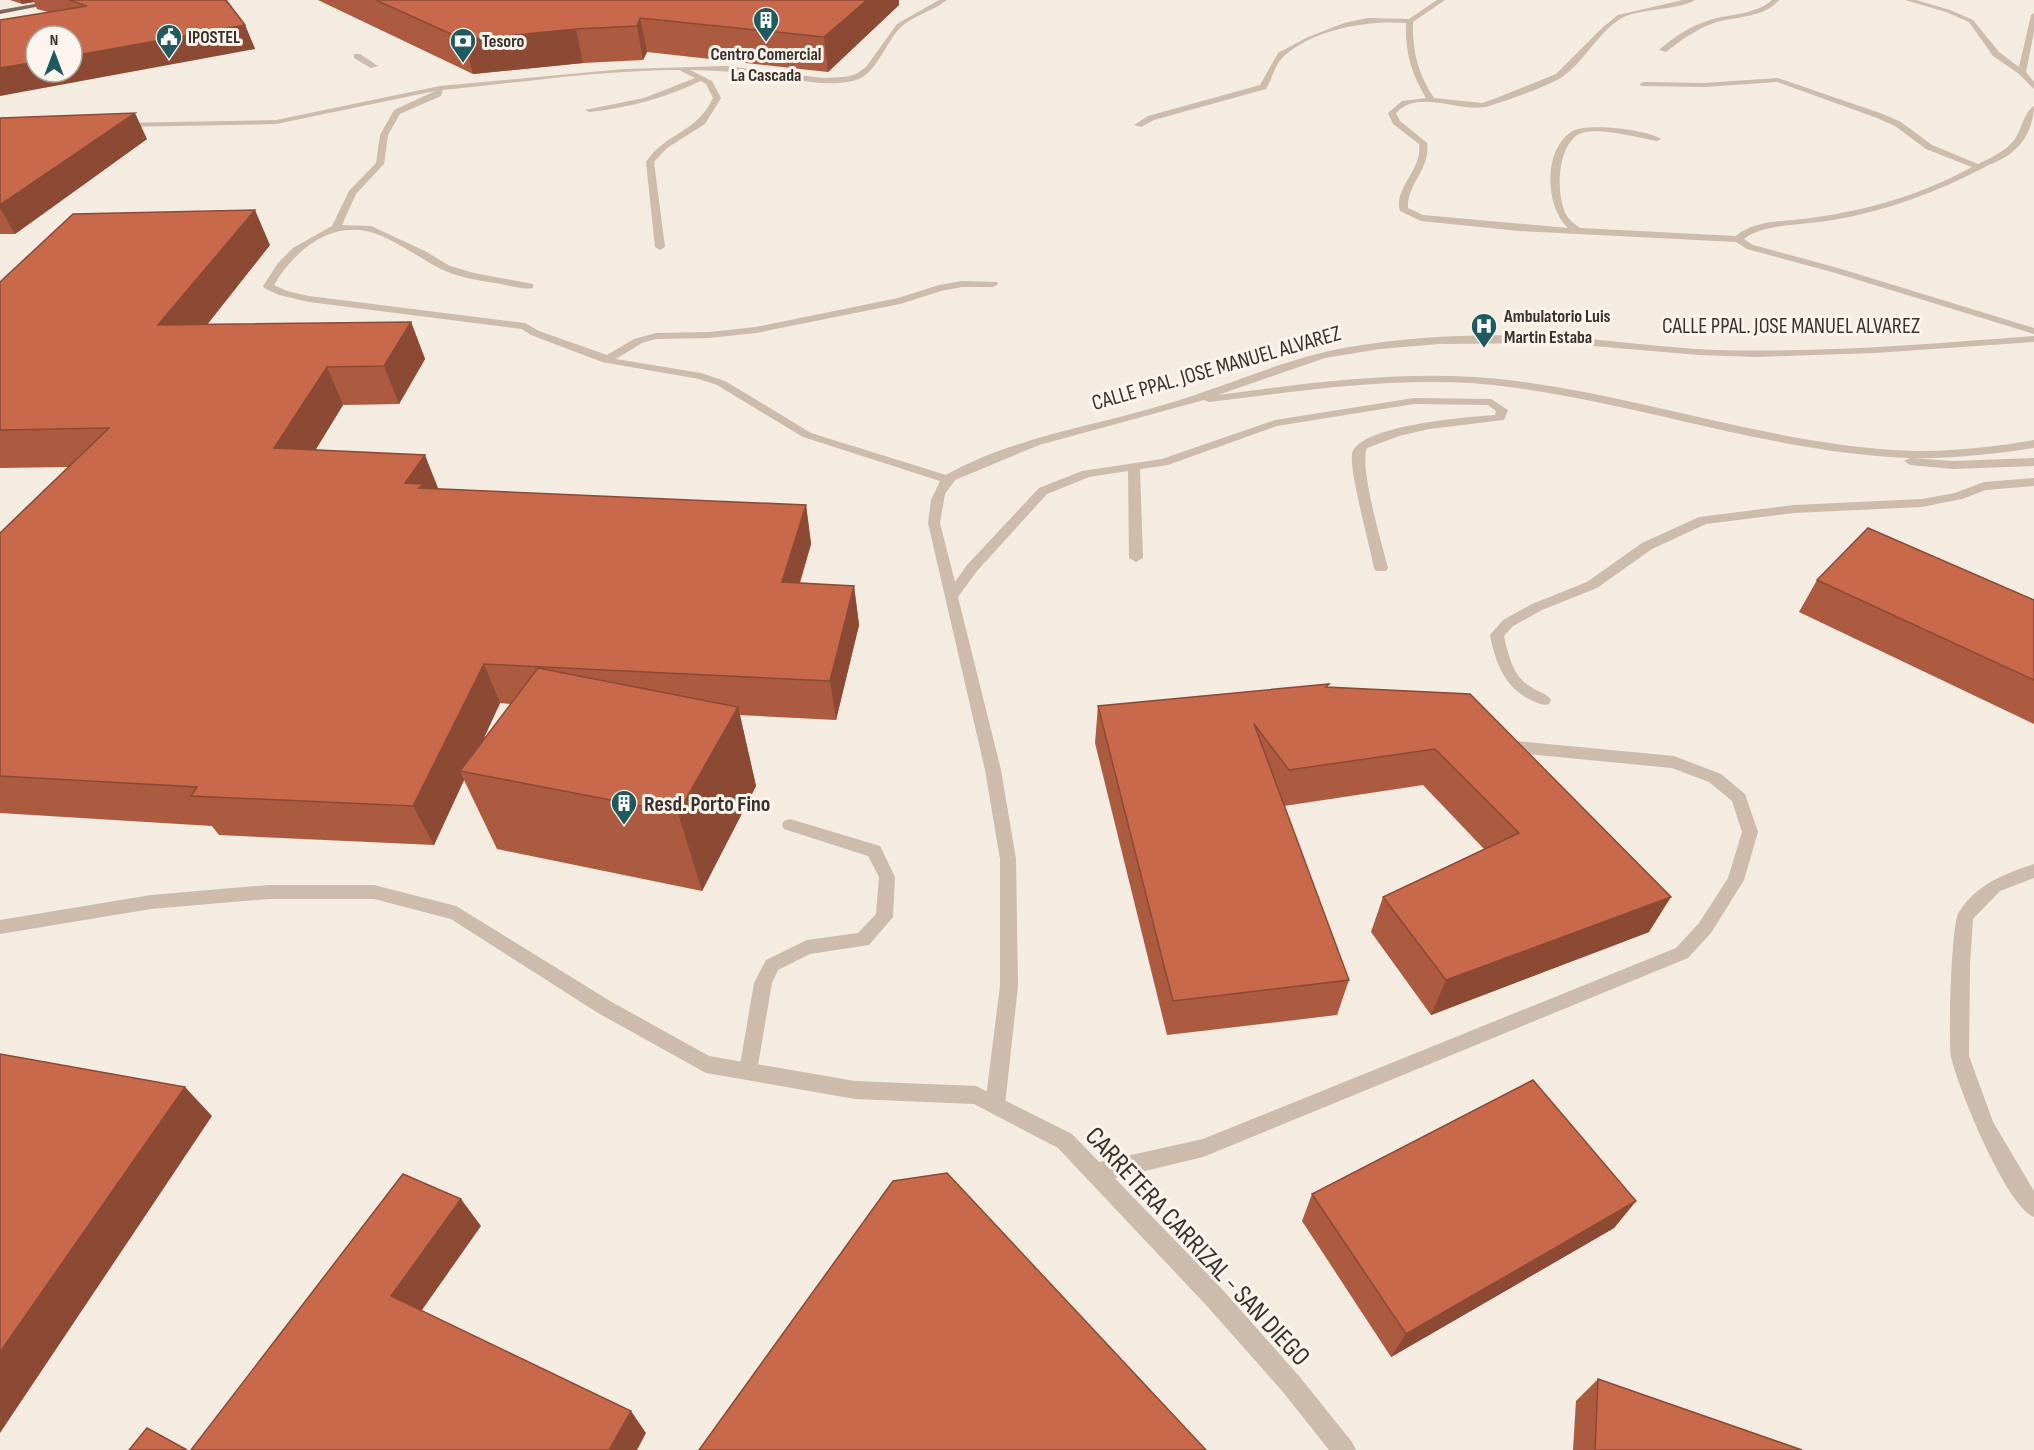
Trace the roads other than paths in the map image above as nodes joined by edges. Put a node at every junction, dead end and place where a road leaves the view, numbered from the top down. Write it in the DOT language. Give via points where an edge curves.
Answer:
graph roads {
  1 [pos="68,0"];
  2 [pos="944,0"];
  3 [pos="1442,0"];
  4 [pos="1692,0"];
  5 [pos="1776,0"];
  6 [pos="1908,0"];
  7 [pos="0,12"];
  8 [pos="2034,15"];
  9 [pos="1410,21"];
  10 [pos="1663,50"];
  11 [pos="357,57"];
  12 [pos="374,66"];
  13 [pos="684,69"];
  14 [pos="2022,72"];
  15 [pos="702,78"];
  16 [pos="1644,84"];
  17 [pos="2034,87"];
  18 [pos="440,88"];
  19 [pos="1431,100"];
  20 [pos="2034,108"];
  21 [pos="589,110"];
  22 [pos="107,125"];
  23 [pos="1138,125"];
  24 [pos="1657,138"];
  25 [pos="1979,167"];
  26 [pos="336,228"];
  27 [pos="1578,231"];
  28 [pos="1738,239"];
  29 [pos="660,247"];
  30 [pos="993,284"];
  31 [pos="529,286"];
  32 [pos="2034,331"];
  33 [pos="2034,339"];
  34 [pos="606,360"];
  35 [pos="1185,402"];
  36 [pos="2034,444"];
  37 [pos="1878,453"];
  38 [pos="2034,462"];
  39 [pos="1134,468"];
  40 [pos="948,480"];
  41 [pos="2034,482"];
  42 [pos="1136,558"];
  43 [pos="1381,568"];
  44 [pos="951,597"];
  45 [pos="1544,700"];
  46 [pos="1492,745"];
  47 [pos="790,825"];
  48 [pos="2034,871"];
  49 [pos="0,927"];
  50 [pos="748,1071"];
  51 [pos="996,1105"];
  52 [pos="1095,1173"];
  53 [pos="2034,1207"];
  54 [pos="1344,1450"];
  1 -- 7 [label="main road"];
  2 -- 13 [label="street" via="899,25 859,76 823,80 727,68"];
  3 -- 9 [label="street"];
  4 -- 19 [label="street" via="1620,16 1558,76 1497,101 1482,105"];
  5 -- 10 [label="street" via="1773,5 1710,22"];
  6 -- 14 [label="street" via="1971,21 1996,54"];
  8 -- 14 [label="street"];
  9 -- 19 [label="street" via="1410,53 1417,78"];
  9 -- 23 [label="street" via="1365,20 1296,45 1279,57 1263,87"];
  11 -- 12 [label="street"];
  13 -- 15 [label="street"];
  13 -- 18 [label="street"];
  14 -- 17 [label="street"];
  15 -- 21 [label="street" via="653,99"];
  15 -- 29 [label="street" via="717,98 712,113 702,125 655,153 650,162"];
  16 -- 25 [label="street" via="1715,85 1778,80 1880,116 1929,147"];
  18 -- 22 [label="street" via="276,122"];
  18 -- 26 [label="street" via="438,94 393,116 384,135 380,164 352,193"];
  19 -- 27 [label="street" via="1399,105 1392,113 1396,122 1423,142 1425,156 1403,198 1403,209 1421,218"];
  20 -- 25 [label="street" via="2026,128 2009,150"];
  24 -- 27 [label="street" via="1593,130 1575,133 1565,144 1557,167 1554,196 1563,217"];
  25 -- 28 [label="street" via="1907,201 1775,225 1744,233"];
  26 -- 31 [label="street" via="368,228 447,268"];
  26 -- 34 [label="street" via="303,244 276,270 268,286 299,296 366,307 525,326"];
  27 -- 28 [label="street"];
  28 -- 32 [label="street" via="1750,246"];
  30 -- 34 [label="street" via="939,288 900,301 756,330 656,336 638,341"];
  33 -- 35 [label="street, CALLE PPAL. JOSE MANUEL ALVAREZ" via="1906,348 1726,352 1586,342 1453,340 1348,351 1271,370"];
  34 -- 40 [label="street" via="721,383 807,435"];
  35 -- 37 [label="street" via="1412,377 1448,377 1539,388 1806,443"];
  35 -- 40 [label="street, CALLE PPAL. JOSE MANUEL ALVAREZ" via="1166,410 1070,431 987,461"];
  36 -- 37 [label="street" via="1949,453"];
  37 -- 38 [label="street" via="1898,460 1953,465"];
  39 -- 42 [label="street"];
  39 -- 43 [label="street" via="1164,462 1275,423 1414,401 1491,402 1502,410 1500,418 1443,422 1381,437 1362,446 1358,455 1360,473"];
  39 -- 44 [label="street" via="1086,474 1043,491 972,568"];
  40 -- 44 [label="street" via="936,501 934,523"];
  41 -- 45 [label="street" via="1984,486 1922,503 1794,509 1703,520 1647,546 1592,585 1508,623 1497,635 1507,668 1518,687"];
  44 -- 51 [label="street" via="993,770 1008,859 1009,986"];
  46 -- 52 [label="street" via="1674,762 1715,778 1739,798 1750,832 1736,880 1705,928 1682,953 1214,1143"];
  47 -- 50 [label="street" via="874,851 888,877 884,917 863,940 807,947 772,965 763,983"];
  48 -- 53 [label="street" via="1994,886 1965,916 1960,965 1960,1056 1985,1126"];
  49 -- 50 [label="street, CARRETERA CARRIZAL - SAN DIEGO" via="151,902 269,892 374,892 456,913 604,1007 706,1064"];
  50 -- 51 [label="street, CARRETERA CARRIZAL - SAN DIEGO" via="855,1090 976,1095"];
  51 -- 52 [label="street, CARRETERA CARRIZAL - SAN DIEGO" via="1065,1141"];
  52 -- 54 [label="street, CARRETERA CARRIZAL - SAN DIEGO" via="1214,1297"];
}
